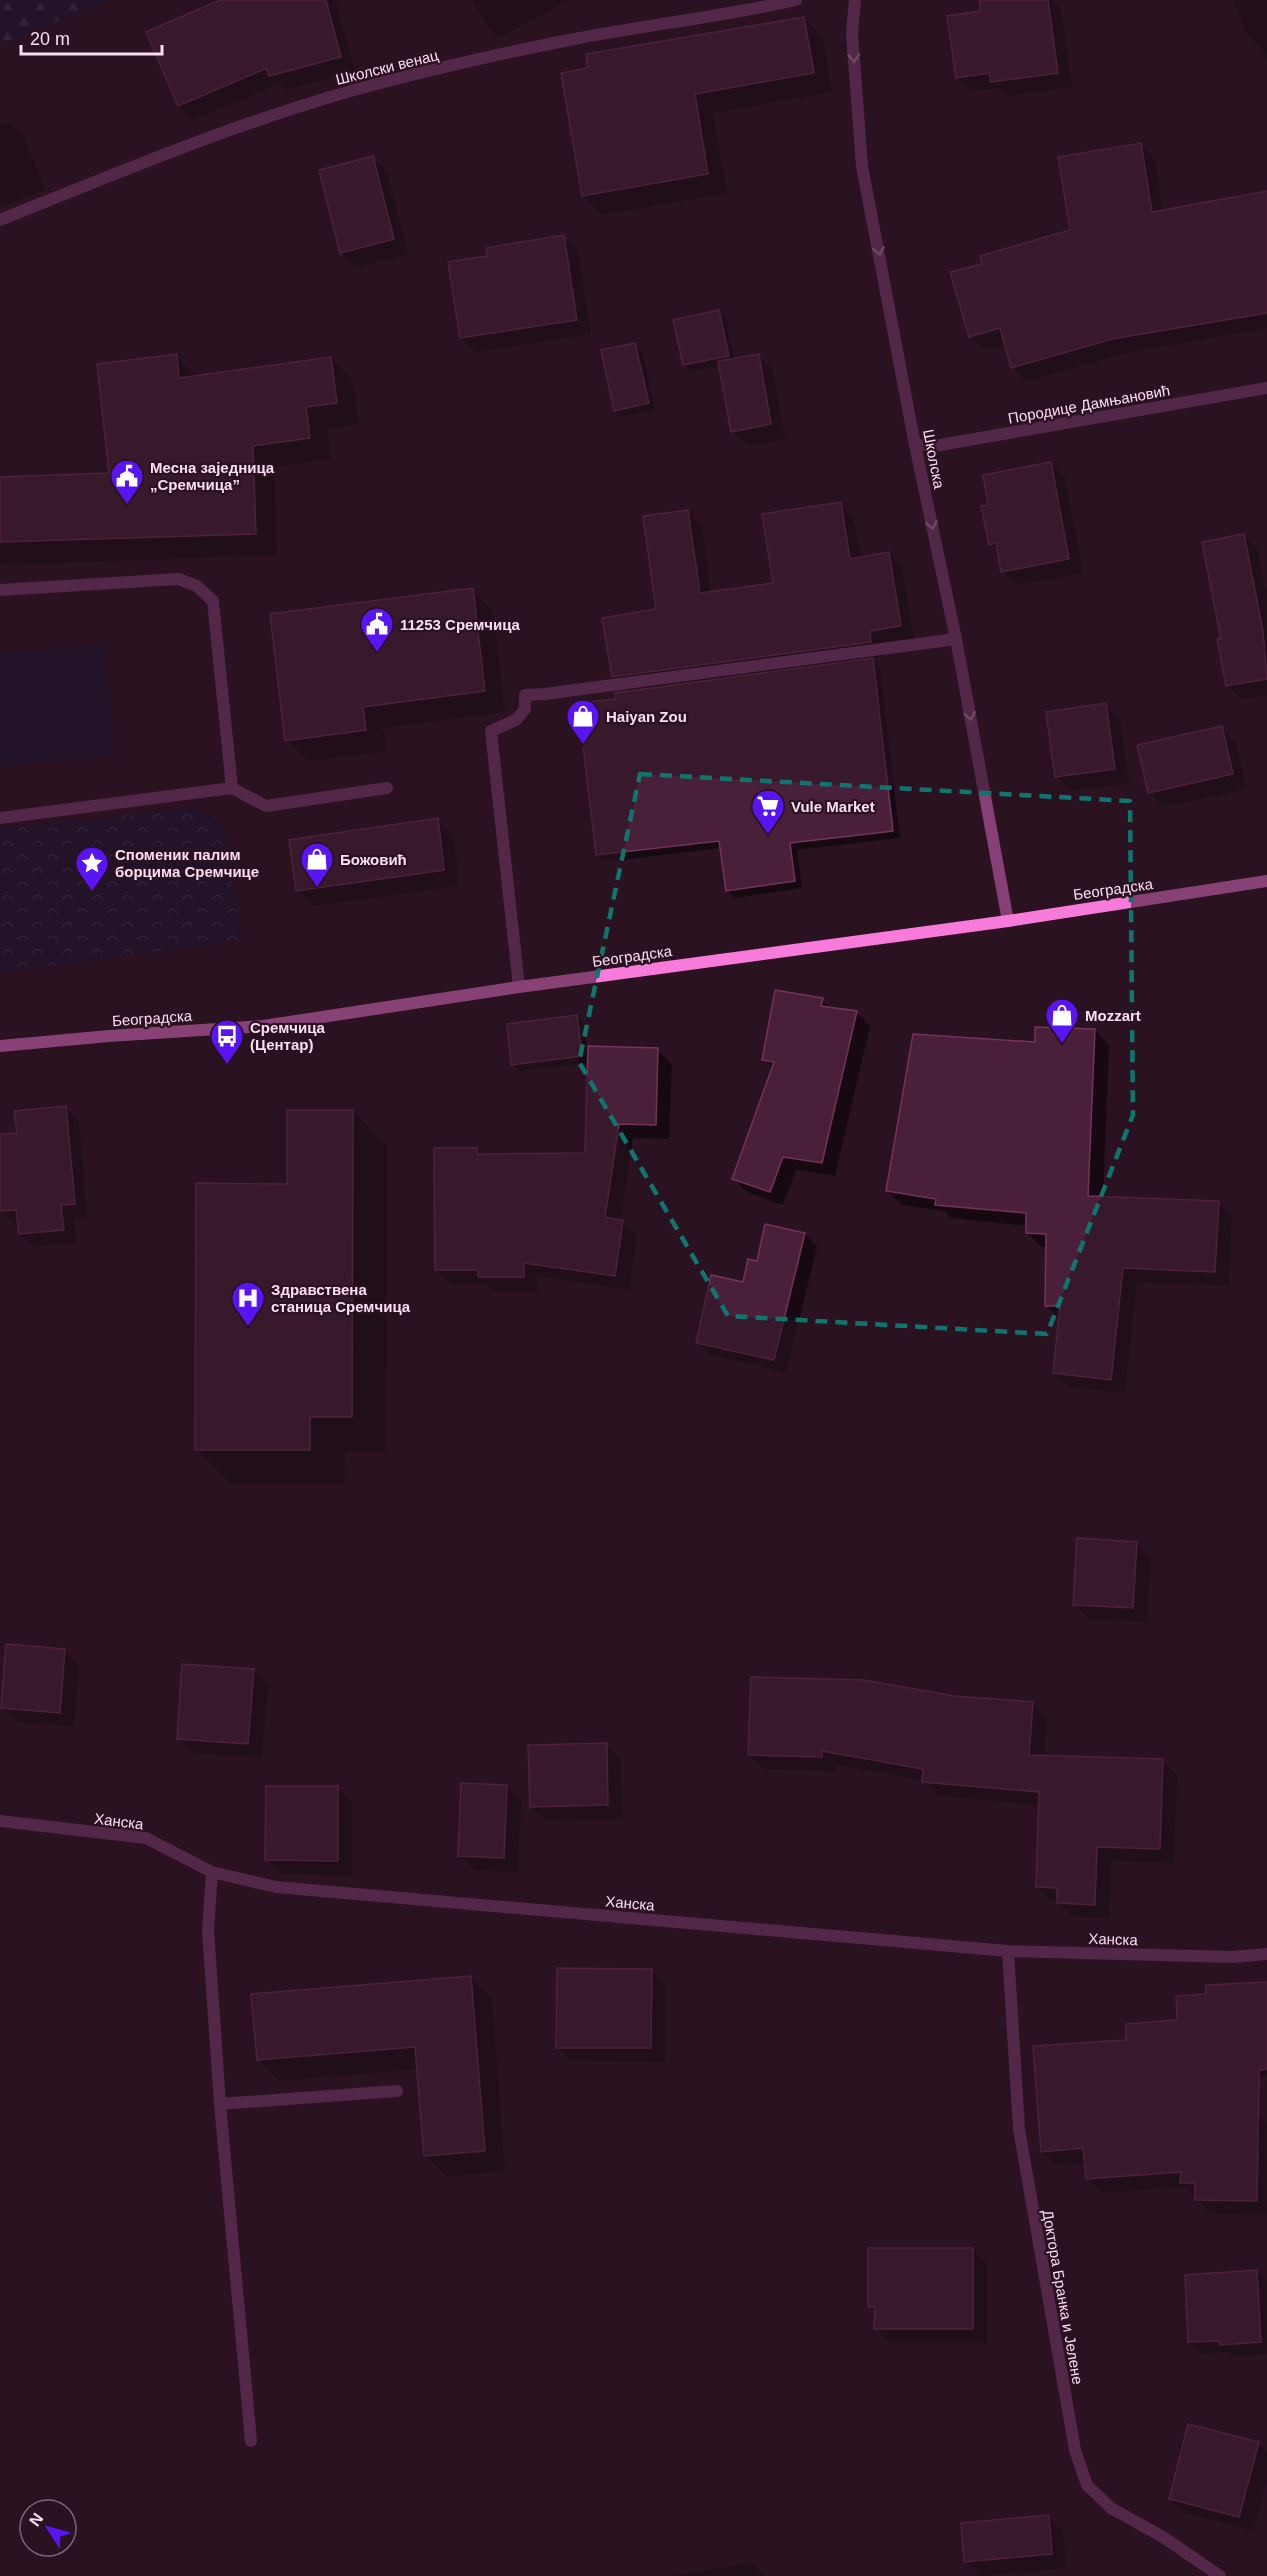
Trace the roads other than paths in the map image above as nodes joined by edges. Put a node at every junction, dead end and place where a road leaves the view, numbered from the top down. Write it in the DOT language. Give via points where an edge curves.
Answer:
graph roads {
  1 [pos="796,0"];
  2 [pos="855,0"];
  3 [pos="0,220"];
  4 [pos="1267,388"];
  5 [pos="915,445"];
  6 [pos="0,590"];
  7 [pos="956,639"];
  8 [pos="232,788"];
  9 [pos="387,788"];
  10 [pos="0,818"];
  11 [pos="1267,881"];
  12 [pos="1008,921"];
  13 [pos="519,987"];
  14 [pos="0,1046"];
  15 [pos="0,1821"];
  16 [pos="212,1872"];
  17 [pos="1008,1951"];
  18 [pos="1267,1954"];
  19 [pos="397,2091"];
  20 [pos="220,2104"];
  21 [pos="251,2441"];
  22 [pos="1220,2576"];
  1 -- 3 [label="street, Школски венац" via="569,40 368,86 307,103 154,158"];
  2 -- 5 [label="street, Школска, one-way" via="852,33 862,166"];
  4 -- 5 [label="street, Породице Дамњановић" via="940,445"];
  5 -- 7 [label="street, Школска, one-way"];
  6 -- 8 [label="street" via="178,579 197,586 213,601"];
  7 -- 12 [label="street, Школска, one-way"];
  7 -- 13 [label="street" via="525,695 525,709 516,720 491,731"];
  8 -- 9 [label="street" via="266,806"];
  8 -- 10 [label="street"];
  11 -- 12 [label="main road, Београдска"];
  12 -- 13 [label="main road, Београдска"];
  13 -- 14 [label="main road, Београдска" via="263,1026"];
  15 -- 16 [label="street, Ханска" via="146,1839"];
  16 -- 17 [label="street, Ханска" via="276,1887"];
  16 -- 20 [label="street" via="208,1930"];
  17 -- 18 [label="street, Ханска" via="1233,1957"];
  17 -- 22 [label="street, Доктора Бранка и Јелене" via="1019,2129 1081,2468 1087,2485 1111,2508"];
  19 -- 20 [label="street"];
  20 -- 21 [label="street"];
}
